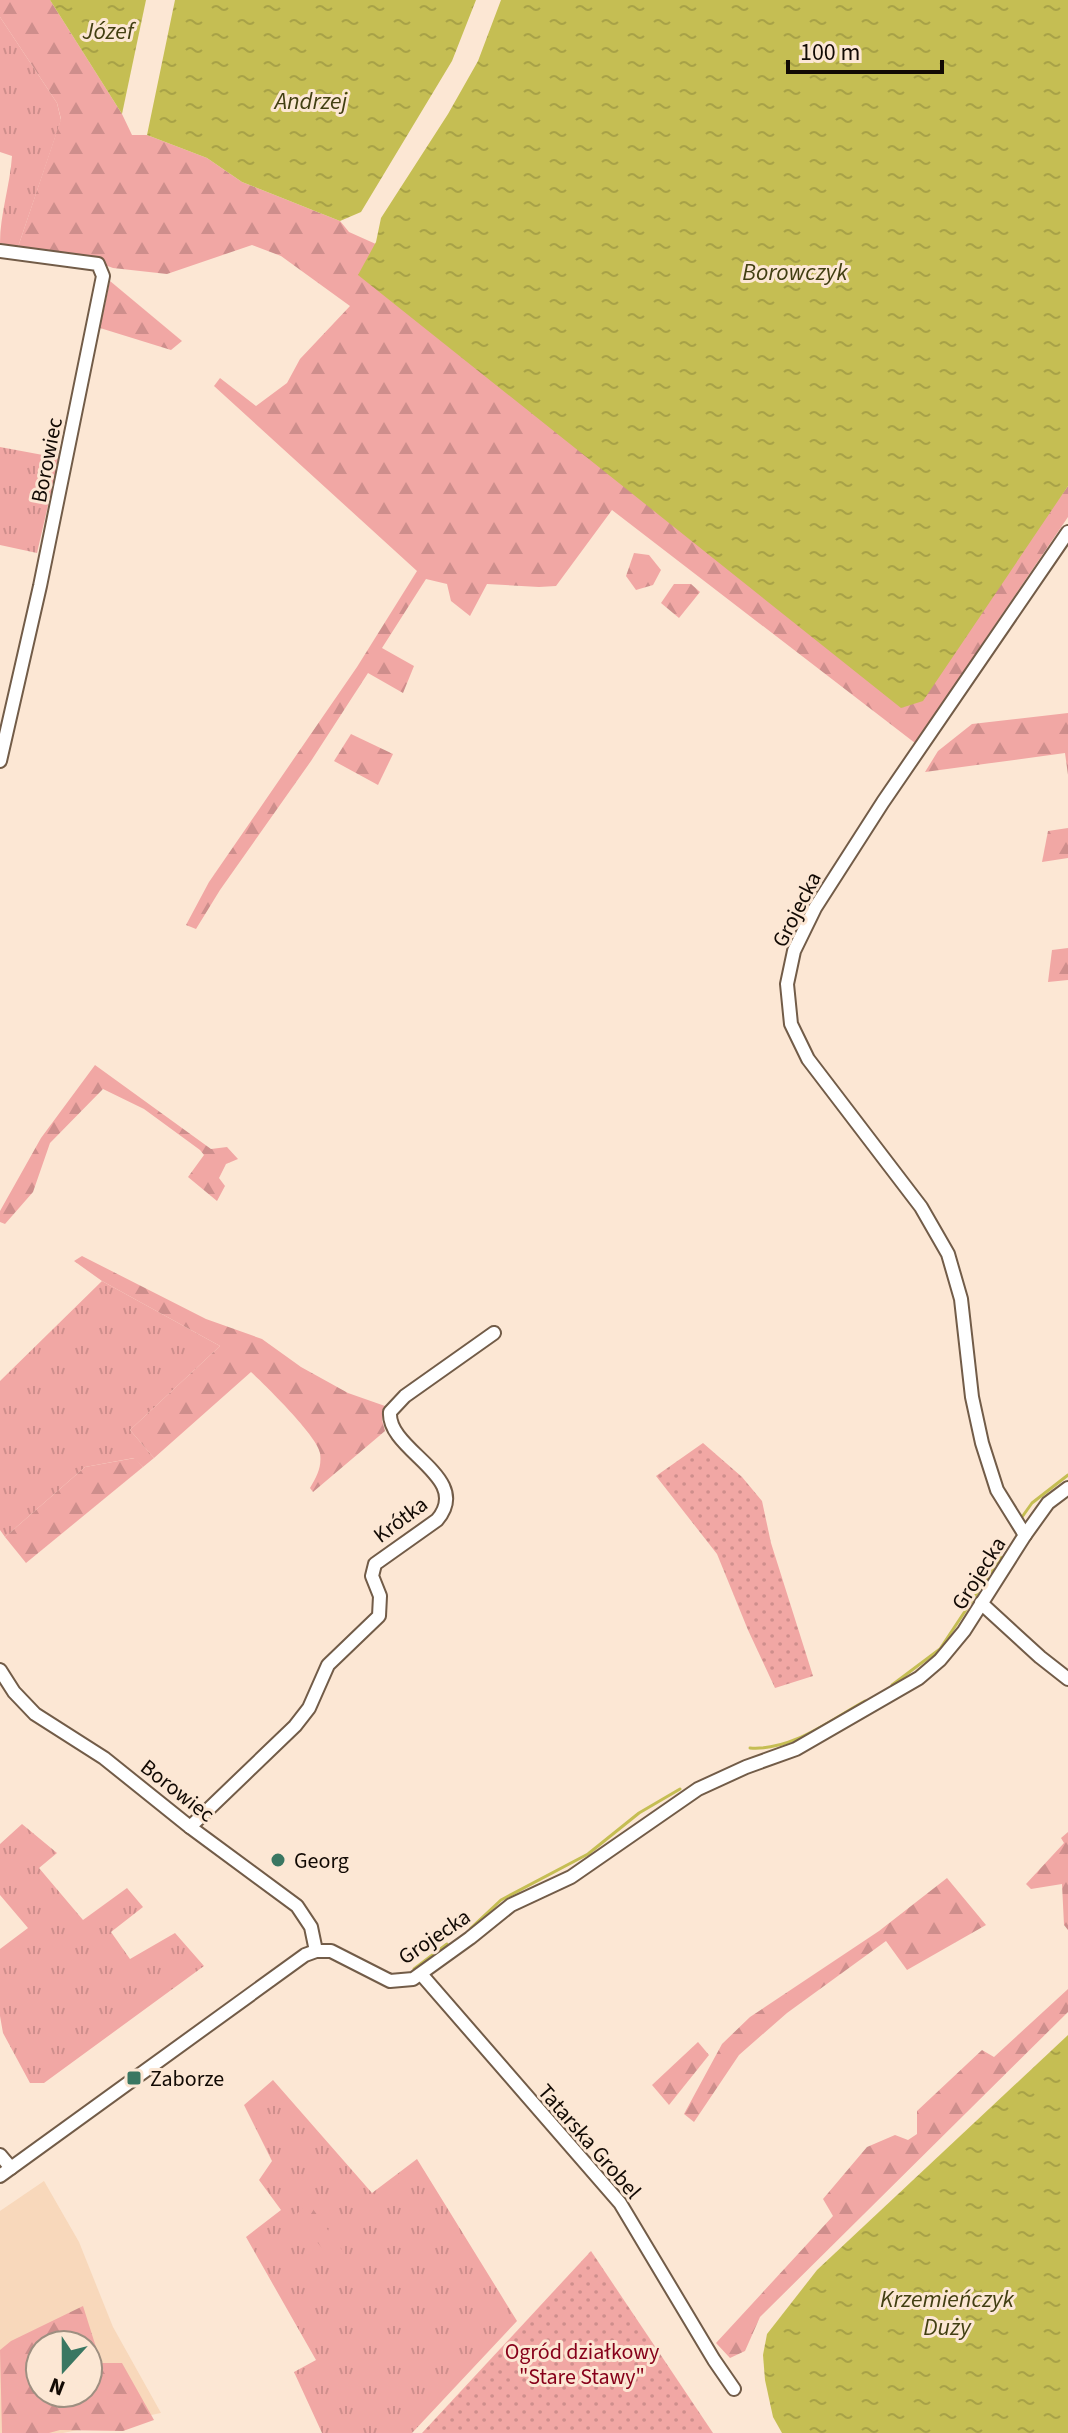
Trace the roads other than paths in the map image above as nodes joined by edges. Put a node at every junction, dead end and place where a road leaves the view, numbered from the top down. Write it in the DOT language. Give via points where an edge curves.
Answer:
graph roads {
  1 [pos="0,251"];
  2 [pos="1068,532"];
  3 [pos="0,761"];
  4 [pos="494,1333"];
  5 [pos="1068,1488"];
  6 [pos="1025,1535"];
  7 [pos="981,1603"];
  8 [pos="0,1670"];
  9 [pos="1068,1679"];
  10 [pos="190,1827"];
  11 [pos="316,1951"];
  12 [pos="421,1974"];
  13 [pos="0,2155"];
  14 [pos="5,2172"];
  15 [pos="734,2389"];
  1 -- 3 [label="street, Borowiec" via="98,264 103,276"];
  2 -- 6 [label="street, Grojecka" via="823,896 797,942 787,984 791,1024 808,1059 921,1207 948,1254 962,1304 982,1443 997,1490"];
  4 -- 10 [label="street, Krótka" via="390,1412 393,1428 444,1486 444,1511 378,1560 372,1576 381,1603 375,1622 328,1665 295,1726"];
  5 -- 6 [label="street" via="1048,1503"];
  6 -- 7 [label="street, Grojecka"];
  7 -- 9 [label="street"];
  7 -- 12 [label="street, Grojecka" via="947,1652 911,1684 796,1749 698,1789 571,1877 511,1905"];
  8 -- 10 [label="street, Borowiec" via="35,1714 104,1758"];
  10 -- 11 [label="street, Borowiec" via="297,1906 311,1927"];
  11 -- 12 [label="street, Grojecka" via="338,1953 390,1981"];
  11 -- 14 [label="street" via="269,1979"];
  12 -- 15 [label="street, Tatarska Grobel" via="620,2203"];
  13 -- 14 [label="street"];
}
